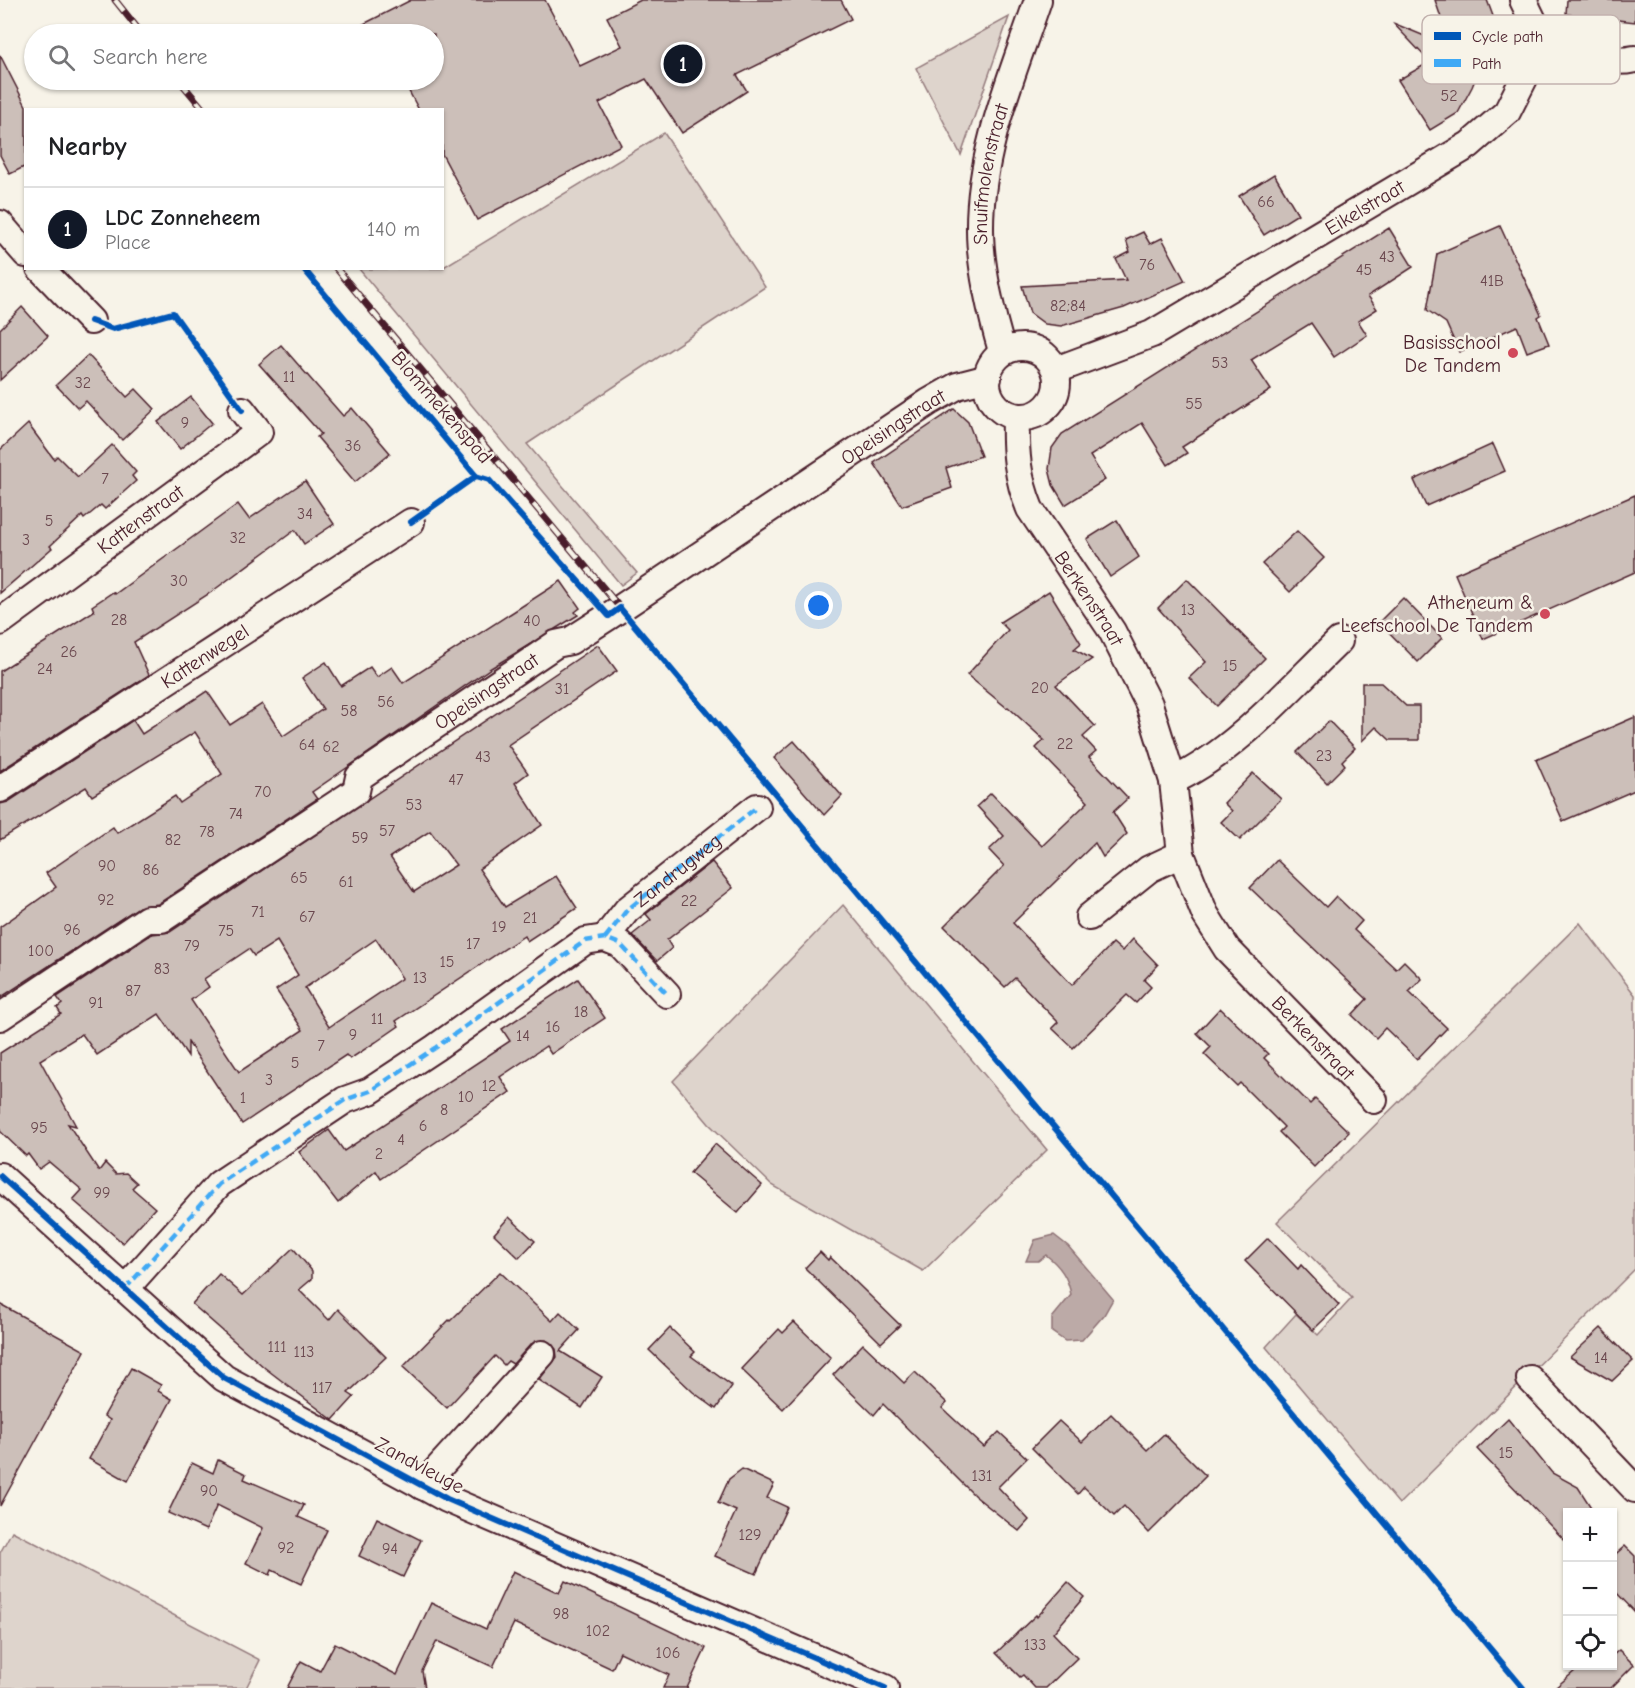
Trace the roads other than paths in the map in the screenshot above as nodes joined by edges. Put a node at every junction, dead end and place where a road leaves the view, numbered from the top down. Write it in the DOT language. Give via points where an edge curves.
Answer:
graph roads {
  1 [pos="1038,0"];
  2 [pos="1523,0"];
  3 [pos="1530,15"];
  4 [pos="1635,58"];
  5 [pos="1620,62"];
  6 [pos="1521,84"];
  7 [pos="0,224"];
  8 [pos="24,252"];
  9 [pos="42,270"];
  10 [pos="91,321"];
  11 [pos="1002,351"];
  12 [pos="1056,370"];
  13 [pos="988,378"];
  14 [pos="242,410"];
  15 [pos="1016,417"];
  16 [pos="411,522"];
  17 [pos="0,622"];
  18 [pos="1339,641"];
  19 [pos="1173,781"];
  20 [pos="0,789"];
  21 [pos="757,807"];
  22 [pos="1181,854"];
  23 [pos="1089,917"];
  24 [pos="605,938"];
  25 [pos="667,994"];
  26 [pos="0,1017"];
  27 [pos="1374,1100"];
  28 [pos="0,1176"];
  29 [pos="125,1289"];
  30 [pos="542,1354"];
  31 [pos="1530,1378"];
  32 [pos="422,1486"];
  33 [pos="1635,1489"];
  34 [pos="885,1688"];
  1 -- 11 [label="street, Snuifmolenstraat" via="1004,100 982,183 980,231"];
  2 -- 3 [label="street"];
  4 -- 5 [label="street"];
  6 -- 12 [label="street, Eikelstraat" via="1507,112 1469,145 1152,334"];
  7 -- 8 [label="street"];
  9 -- 10 [label="street"];
  11 -- 12 [label="street" via="1034,347 1048,357"];
  11 -- 13 [label="street" via="991,364"];
  12 -- 15 [label="street" via="1058,385 1045,410"];
  13 -- 15 [label="street" via="987,391 1000,409"];
  13 -- 26 [label="street, Opeisingstraat" via="957,386 929,402 609,616 570,641 556,644 358,777 356,791 162,919 147,919"];
  14 -- 17 [label="street, Kattenstraat" via="259,432"];
  15 -- 19 [label="street, Berkenstraat" via="1014,454 1030,509 1112,631 1149,704"];
  16 -- 20 [label="street, Kattenwegel"];
  18 -- 19 [label="street" via="1231,743 1200,768"];
  19 -- 22 [label="street, Berkenstraat"];
  21 -- 24 [label="street, Zandrugweg" via="627,910"];
  22 -- 23 [label="street" via="1149,869"];
  22 -- 27 [label="street, Berkenstraat" via="1205,914 1227,949"];
  24 -- 25 [label="street" via="620,944"];
  24 -- 29 [label="street" via="585,941 435,1048 370,1091 345,1100 219,1184"];
  28 -- 29 [label="street, Zandvleuge"];
  29 -- 32 [label="street, Zandvleuge" via="224,1378"];
  30 -- 32 [label="street"];
  31 -- 33 [label="street"];
  32 -- 34 [label="street, Zandvleuge"];
}
